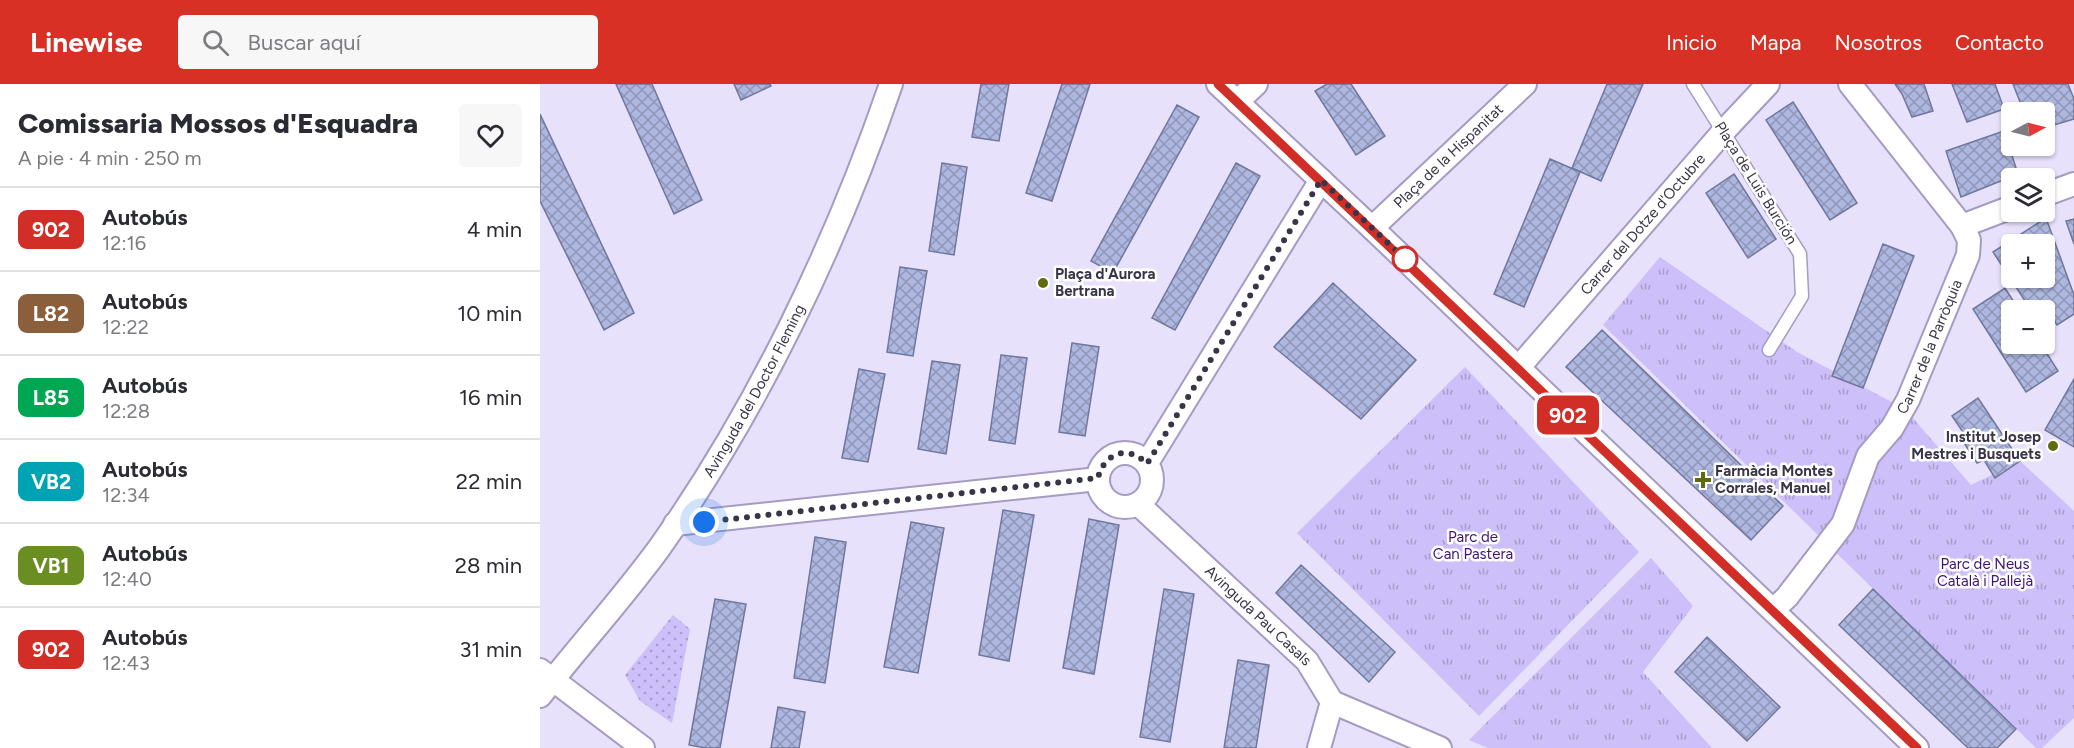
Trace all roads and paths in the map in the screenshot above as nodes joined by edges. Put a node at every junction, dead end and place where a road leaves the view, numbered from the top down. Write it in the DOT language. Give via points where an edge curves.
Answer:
graph roads {
  1 [pos="891,84"];
  2 [pos="1218,84"];
  3 [pos="1256,84"];
  4 [pos="1525,84"];
  5 [pos="1693,84"];
  6 [pos="1768,84"];
  7 [pos="1850,84"];
  8 [pos="1237,102"];
  9 [pos="1723,132"];
  10 [pos="1321,180"];
  11 [pos="2074,184"];
  12 [pos="2055,191"];
  13 [pos="2001,211"];
  14 [pos="1962,226"];
  15 [pos="1372,228"];
  16 [pos="1769,350"];
  17 [pos="1519,367"];
  18 [pos="1147,464"];
  19 [pos="1098,478"];
  20 [pos="1138,504"];
  21 [pos="675,524"];
  22 [pos="1773,610"];
  23 [pos="544,682"];
  24 [pos="1332,702"];
  25 [pos="643,748"];
  26 [pos="1319,748"];
  27 [pos="1440,748"];
  28 [pos="1917,748"];
  1 -- 21 [label="street, Avinguda del Doctor Fleming" via="858,176 787,331 731,435"];
  2 -- 8 [label="street"];
  3 -- 8 [label="street"];
  4 -- 15 [label="street, Plaça de la Hispanitat"];
  5 -- 9 [label="lane, Plaça de Luis Burción"];
  6 -- 9 [label="street, Carrer del Dotze d'Octubre"];
  7 -- 14 [label="street, Carrer de la Parròquia"];
  8 -- 10 [label="street"];
  9 -- 16 [label="lane, Plaça de Luis Burción" via="1800,254 1802,297"];
  9 -- 17 [label="street, Carrer del Dotze d'Octubre"];
  10 -- 15 [label="street"];
  10 -- 18 [label="street"];
  11 -- 12 [label="street"];
  13 -- 14 [label="street"];
  14 -- 22 [label="street, Carrer de la Parròquia" via="1970,240 1968,255 1908,400 1892,428 1868,456 1843,524"];
  15 -- 17 [label="street"];
  17 -- 22 [label="street"];
  18 -- 19 [label="street" via="1132,453 1120,453 1104,462"];
  18 -- 20 [label="street" via="1152,486"];
  19 -- 20 [label="street" via="1099,488 1109,502 1126,507"];
  19 -- 21 [label="street"];
  20 -- 24 [label="street, Avinguda Pau Casals" via="1307,661"];
  21 -- 23 [label="street, Avinguda del Doctor Fleming"];
  22 -- 28 [label="street"];
  23 -- 25 [label="street"];
  24 -- 26 [label="street"];
  24 -- 27 [label="street"];
}
